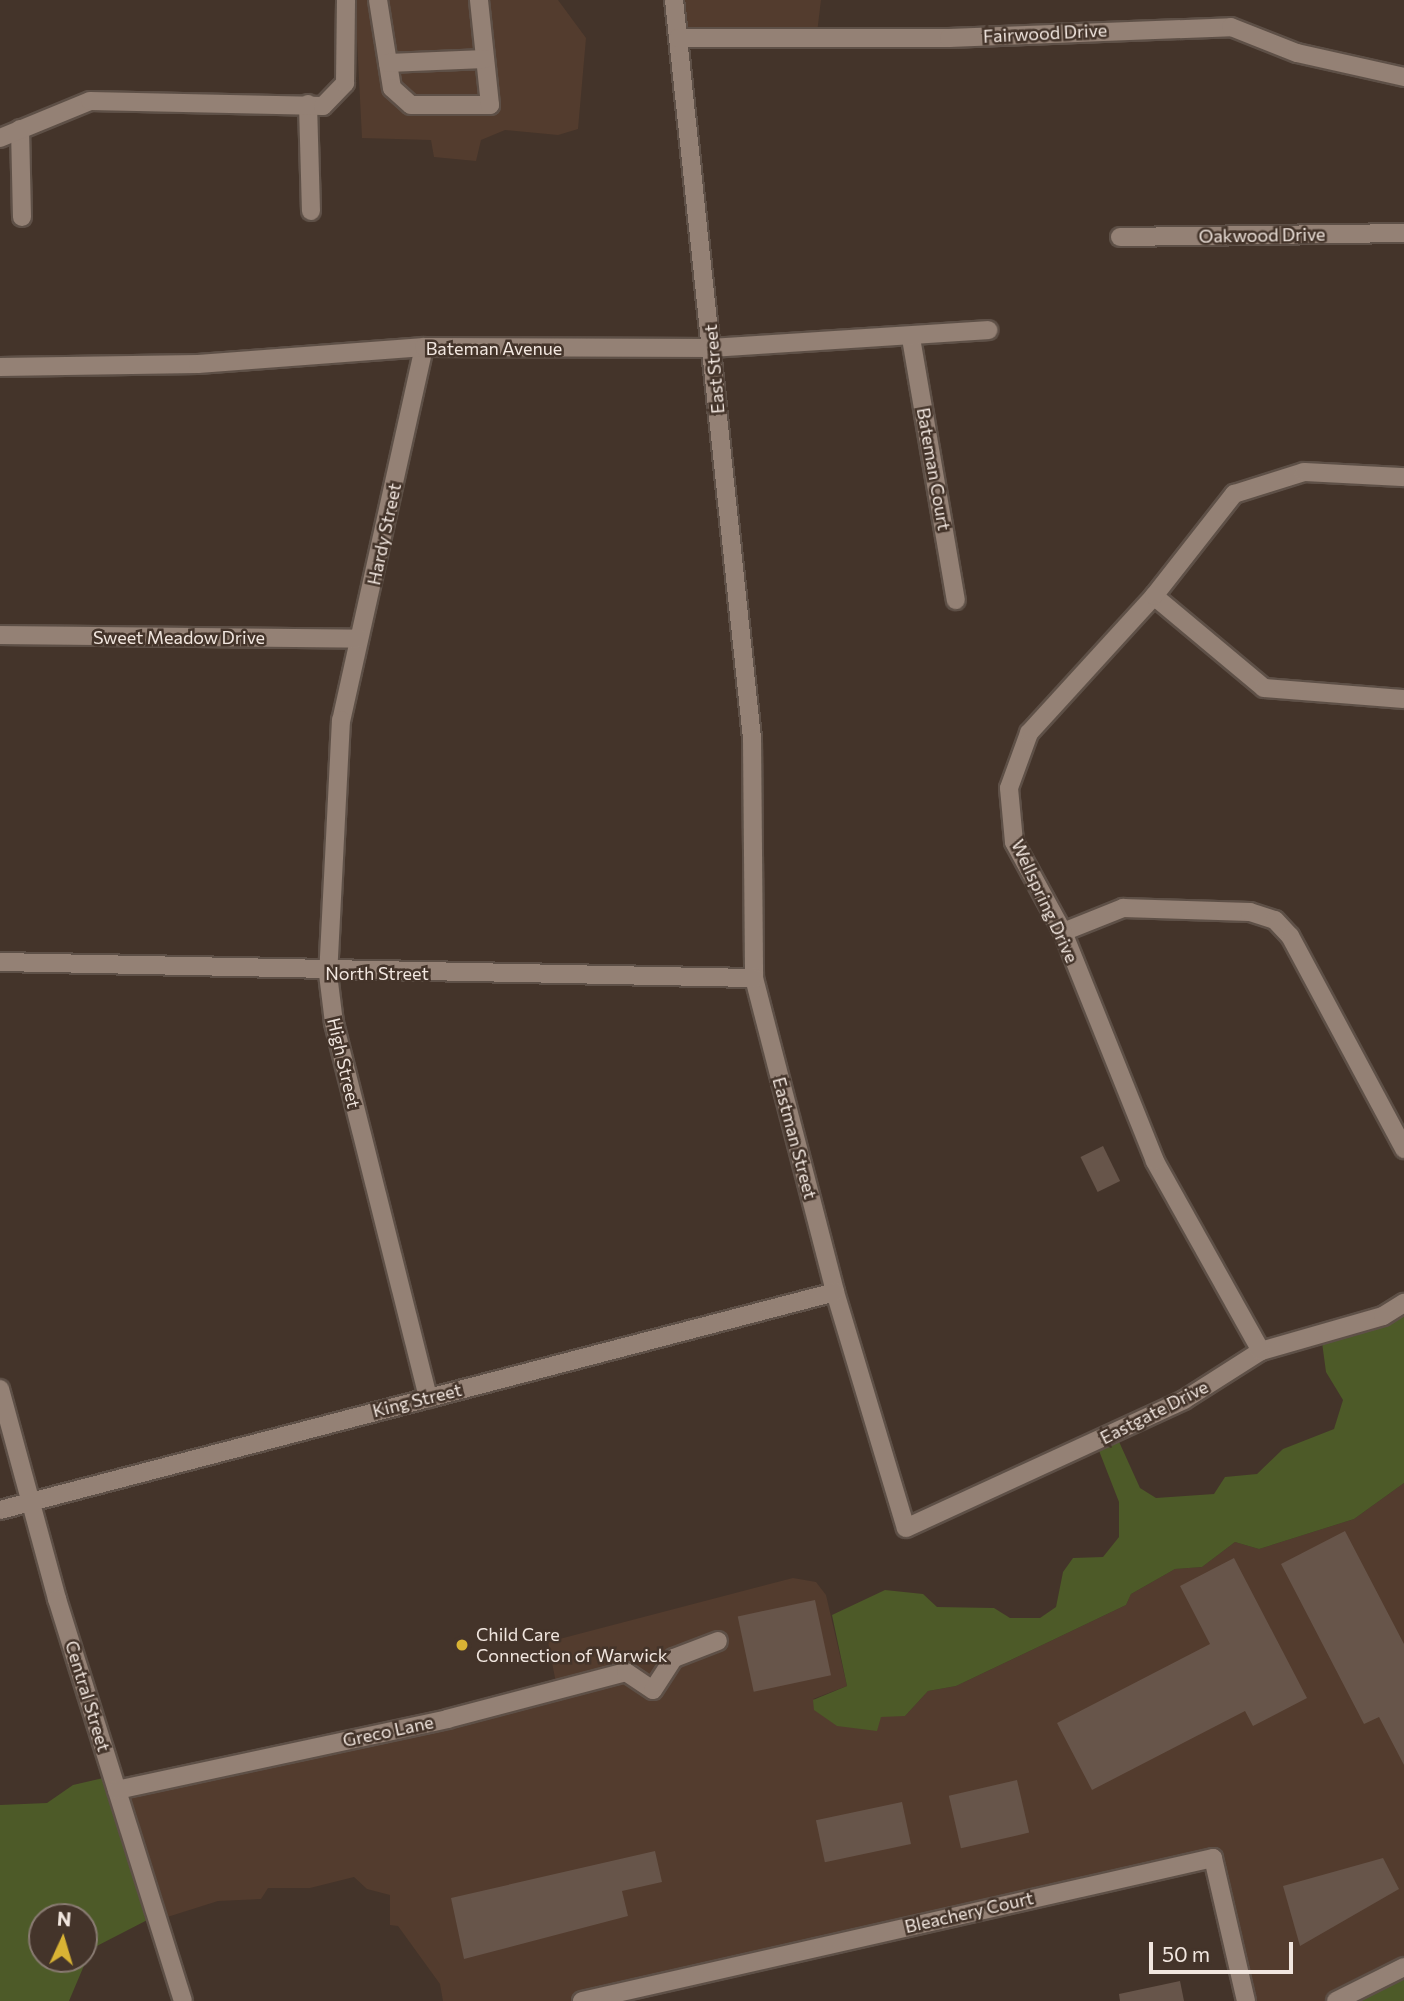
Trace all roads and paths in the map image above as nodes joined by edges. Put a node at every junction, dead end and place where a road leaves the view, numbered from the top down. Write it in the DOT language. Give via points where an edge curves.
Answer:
graph roads {
  1 [pos="346,0"];
  2 [pos="378,0"];
  3 [pos="479,0"];
  4 [pos="674,0"];
  5 [pos="678,38"];
  6 [pos="485,59"];
  7 [pos="388,63"];
  8 [pos="1404,77"];
  9 [pos="308,104"];
  10 [pos="20,129"];
  11 [pos="0,138"];
  12 [pos="311,211"];
  13 [pos="22,217"];
  14 [pos="1404,233"];
  15 [pos="1120,237"];
  16 [pos="988,330"];
  17 [pos="911,338"];
  18 [pos="424,347"];
  19 [pos="712,348"];
  20 [pos="0,367"];
  21 [pos="1404,477"];
  22 [pos="1154,596"];
  23 [pos="956,600"];
  24 [pos="0,635"];
  25 [pos="359,639"];
  26 [pos="1404,698"];
  27 [pos="341,720"];
  28 [pos="752,738"];
  29 [pos="1063,932"];
  30 [pos="0,962"];
  31 [pos="328,974"];
  32 [pos="754,978"];
  33 [pos="1404,1149"];
  34 [pos="835,1292"];
  35 [pos="1404,1303"];
  36 [pos="1261,1351"];
  37 [pos="0,1389"];
  38 [pos="428,1398"];
  39 [pos="31,1503"];
  40 [pos="0,1510"];
  41 [pos="906,1528"];
  42 [pos="718,1641"];
  43 [pos="117,1790"];
  44 [pos="1404,1967"];
  45 [pos="183,2001"];
  46 [pos="582,2001"];
  47 [pos="1246,2001"];
  48 [pos="1336,2001"];
  1 -- 9 [label="street" via="345,83 323,106"];
  2 -- 7 [label="street"];
  3 -- 6 [label="street"];
  4 -- 5 [label="street, East Street"];
  5 -- 8 [label="street, Fairwood Drive" via="949,38 1231,27 1297,53"];
  5 -- 19 [label="street, East Street"];
  6 -- 7 [label="street"];
  6 -- 7 [label="street" via="490,105 411,105 392,88"];
  9 -- 10 [label="street" via="90,100"];
  9 -- 12 [label="street"];
  10 -- 11 [label="street"];
  10 -- 13 [label="street"];
  14 -- 15 [label="street, Oakwood Drive"];
  16 -- 17 [label="street, Bateman Avenue"];
  17 -- 19 [label="street, Bateman Avenue"];
  17 -- 23 [label="street, Bateman Court"];
  18 -- 19 [label="street, Bateman Avenue"];
  18 -- 20 [label="street, Bateman Avenue" via="198,364"];
  18 -- 25 [label="street, Hardy Street"];
  19 -- 28 [label="street, East Street"];
  21 -- 22 [label="street, Wellspring Drive" via="1304,472 1234,494"];
  22 -- 26 [label="street" via="1264,688"];
  22 -- 29 [label="street, Wellspring Drive" via="1029,733 1013,767 1009,816 1014,842"];
  24 -- 25 [label="street, Sweet Meadow Drive"];
  25 -- 27 [label="street, Hardy Street"];
  27 -- 31 [label="street, High Street"];
  28 -- 32 [label="street, Eastman Street"];
  29 -- 33 [label="street" via="1123,908 1250,912 1275,920 1290,936"];
  29 -- 36 [label="street, Wellspring Drive" via="1155,1161"];
  30 -- 31 [label="street, North Street"];
  31 -- 32 [label="street, North Street"];
  31 -- 38 [label="street, High Street" via="334,1023"];
  32 -- 34 [label="street, Eastman Street"];
  34 -- 38 [label="street, King Street"];
  34 -- 41 [label="street, Eastman Street"];
  35 -- 36 [label="street, Eastgate Drive" via="1383,1316"];
  36 -- 41 [label="street, Eastgate Drive" via="1184,1400"];
  37 -- 39 [label="street, Central Street"];
  38 -- 39 [label="street, King Street"];
  39 -- 40 [label="street, King Street"];
  39 -- 43 [label="street, Central Street"];
  42 -- 43 [label="street, Greco Lane" via="674,1658 653,1690 626,1672 447,1719"];
  43 -- 45 [label="street, Central Street"];
  44 -- 48 [label="street"];
  46 -- 47 [label="street, Bleachery Court" via="1213,1858"];
}
